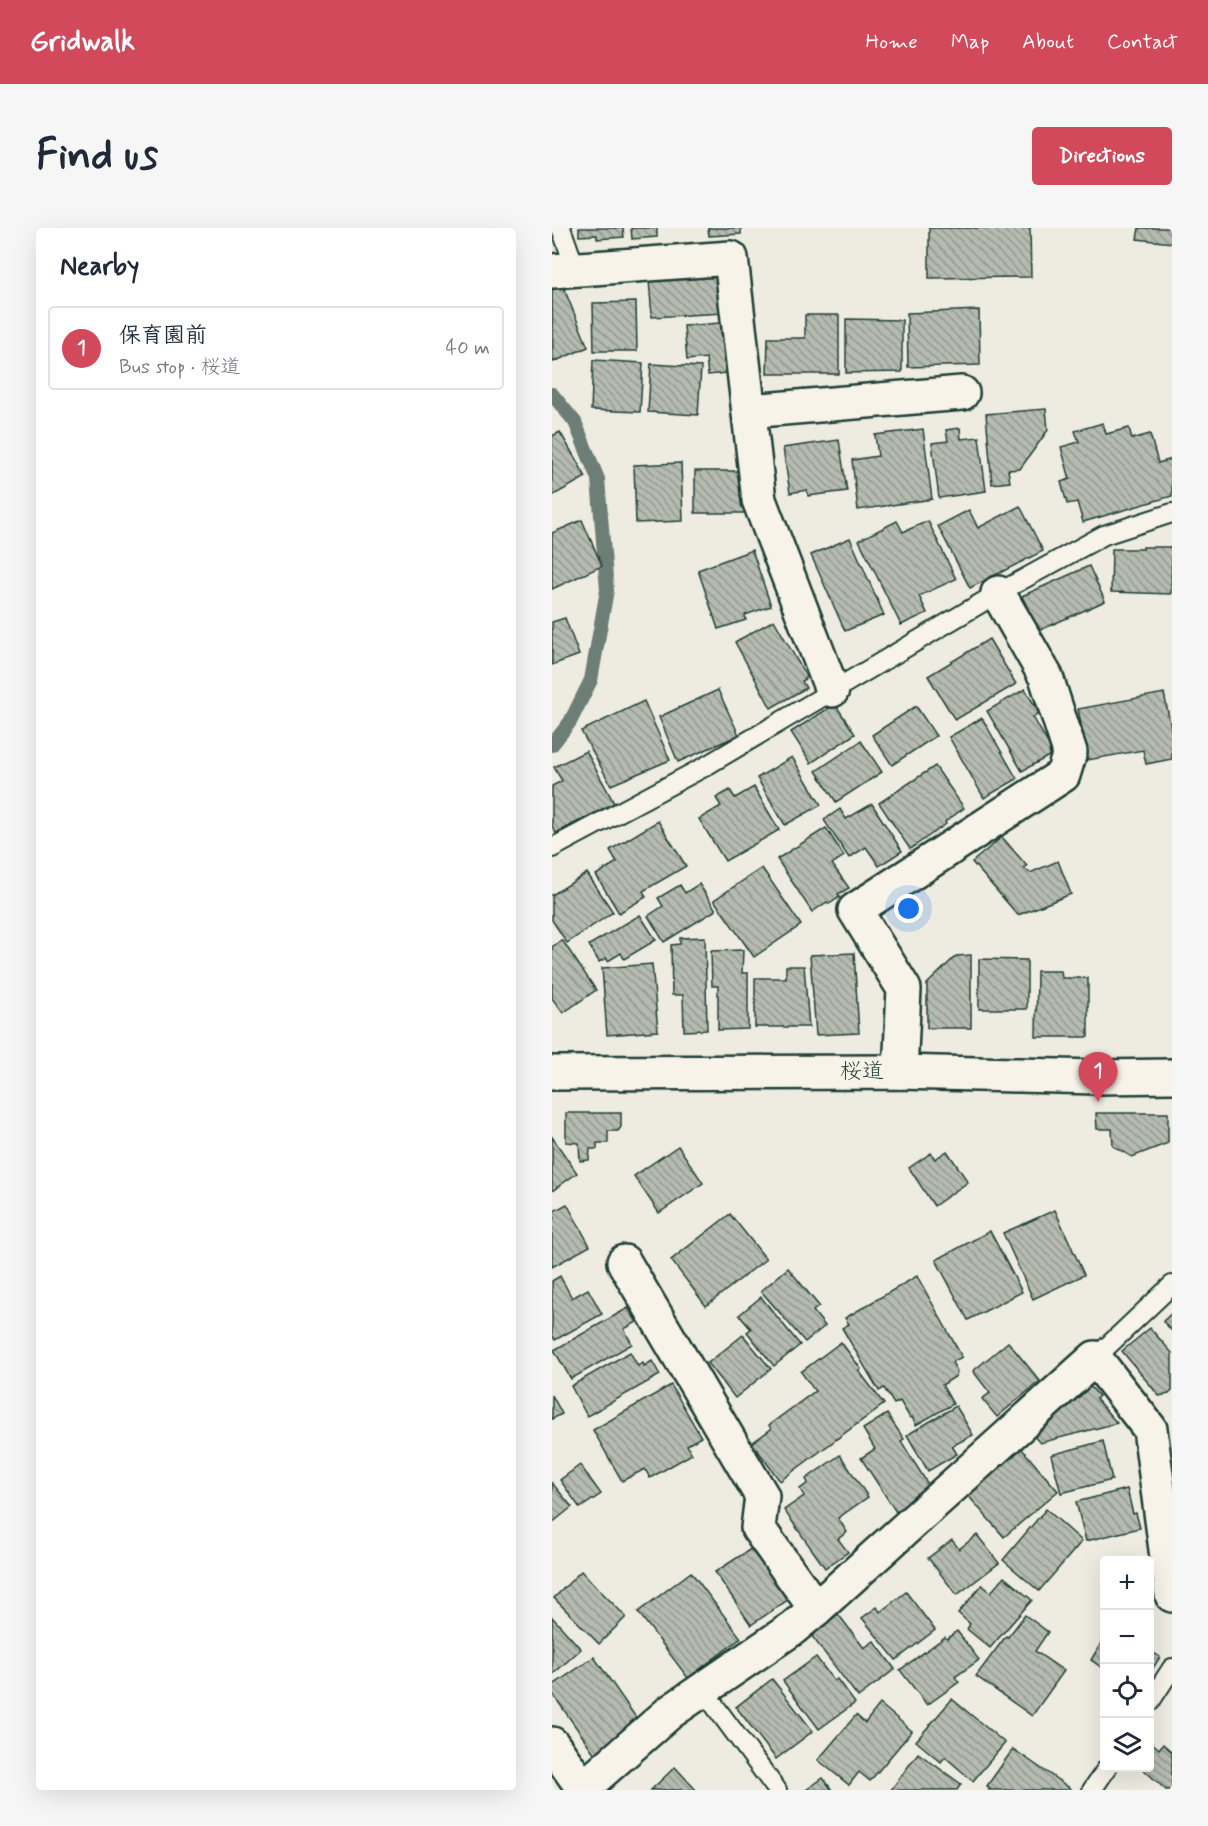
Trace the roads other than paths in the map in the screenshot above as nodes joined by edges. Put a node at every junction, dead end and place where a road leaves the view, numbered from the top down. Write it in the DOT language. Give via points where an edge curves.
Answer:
graph roads {
  1 [pos="561,228"];
  2 [pos="564,271"];
  3 [pos="962,393"];
  4 [pos="749,411"];
  5 [pos="1172,513"];
  6 [pos="998,593"];
  7 [pos="832,690"];
  8 [pos="552,848"];
  9 [pos="900,1072"];
  10 [pos="552,1073"];
  11 [pos="1172,1076"];
  12 [pos="624,1262"];
  13 [pos="1172,1285"];
  14 [pos="1095,1358"];
  15 [pos="1161,1426"];
  16 [pos="1172,1595"];
  17 [pos="816,1610"];
  18 [pos="1172,1668"];
  19 [pos="703,1690"];
  20 [pos="1154,1695"];
  21 [pos="552,1744"];
  22 [pos="1104,1772"];
  23 [pos="582,1789"];
  24 [pos="777,1790"];
  25 [pos="1092,1790"];
  1 -- 2 [label="lane"];
  2 -- 4 [label="street" via="731,258"];
  3 -- 4 [label="street"];
  4 -- 7 [label="street" via="759,500"];
  5 -- 6 [label="lane" via="1104,535"];
  6 -- 7 [label="lane"];
  6 -- 9 [label="street" via="1046,677 1070,752 1063,774 855,910 904,989"];
  7 -- 8 [label="lane" via="704,767"];
  9 -- 10 [label="street, 桜道"];
  9 -- 11 [label="street, 桜道"];
  12 -- 17 [label="street" via="762,1496 758,1528"];
  13 -- 14 [label="lane"];
  14 -- 15 [label="street"];
  14 -- 17 [label="street"];
  15 -- 16 [label="street"];
  17 -- 19 [label="street"];
  18 -- 20 [label="lane"];
  19 -- 23 [label="street" via="670,1712"];
  19 -- 24 [label="lane"];
  21 -- 23 [label="street"];
  22 -- 25 [label="lane"];
}
